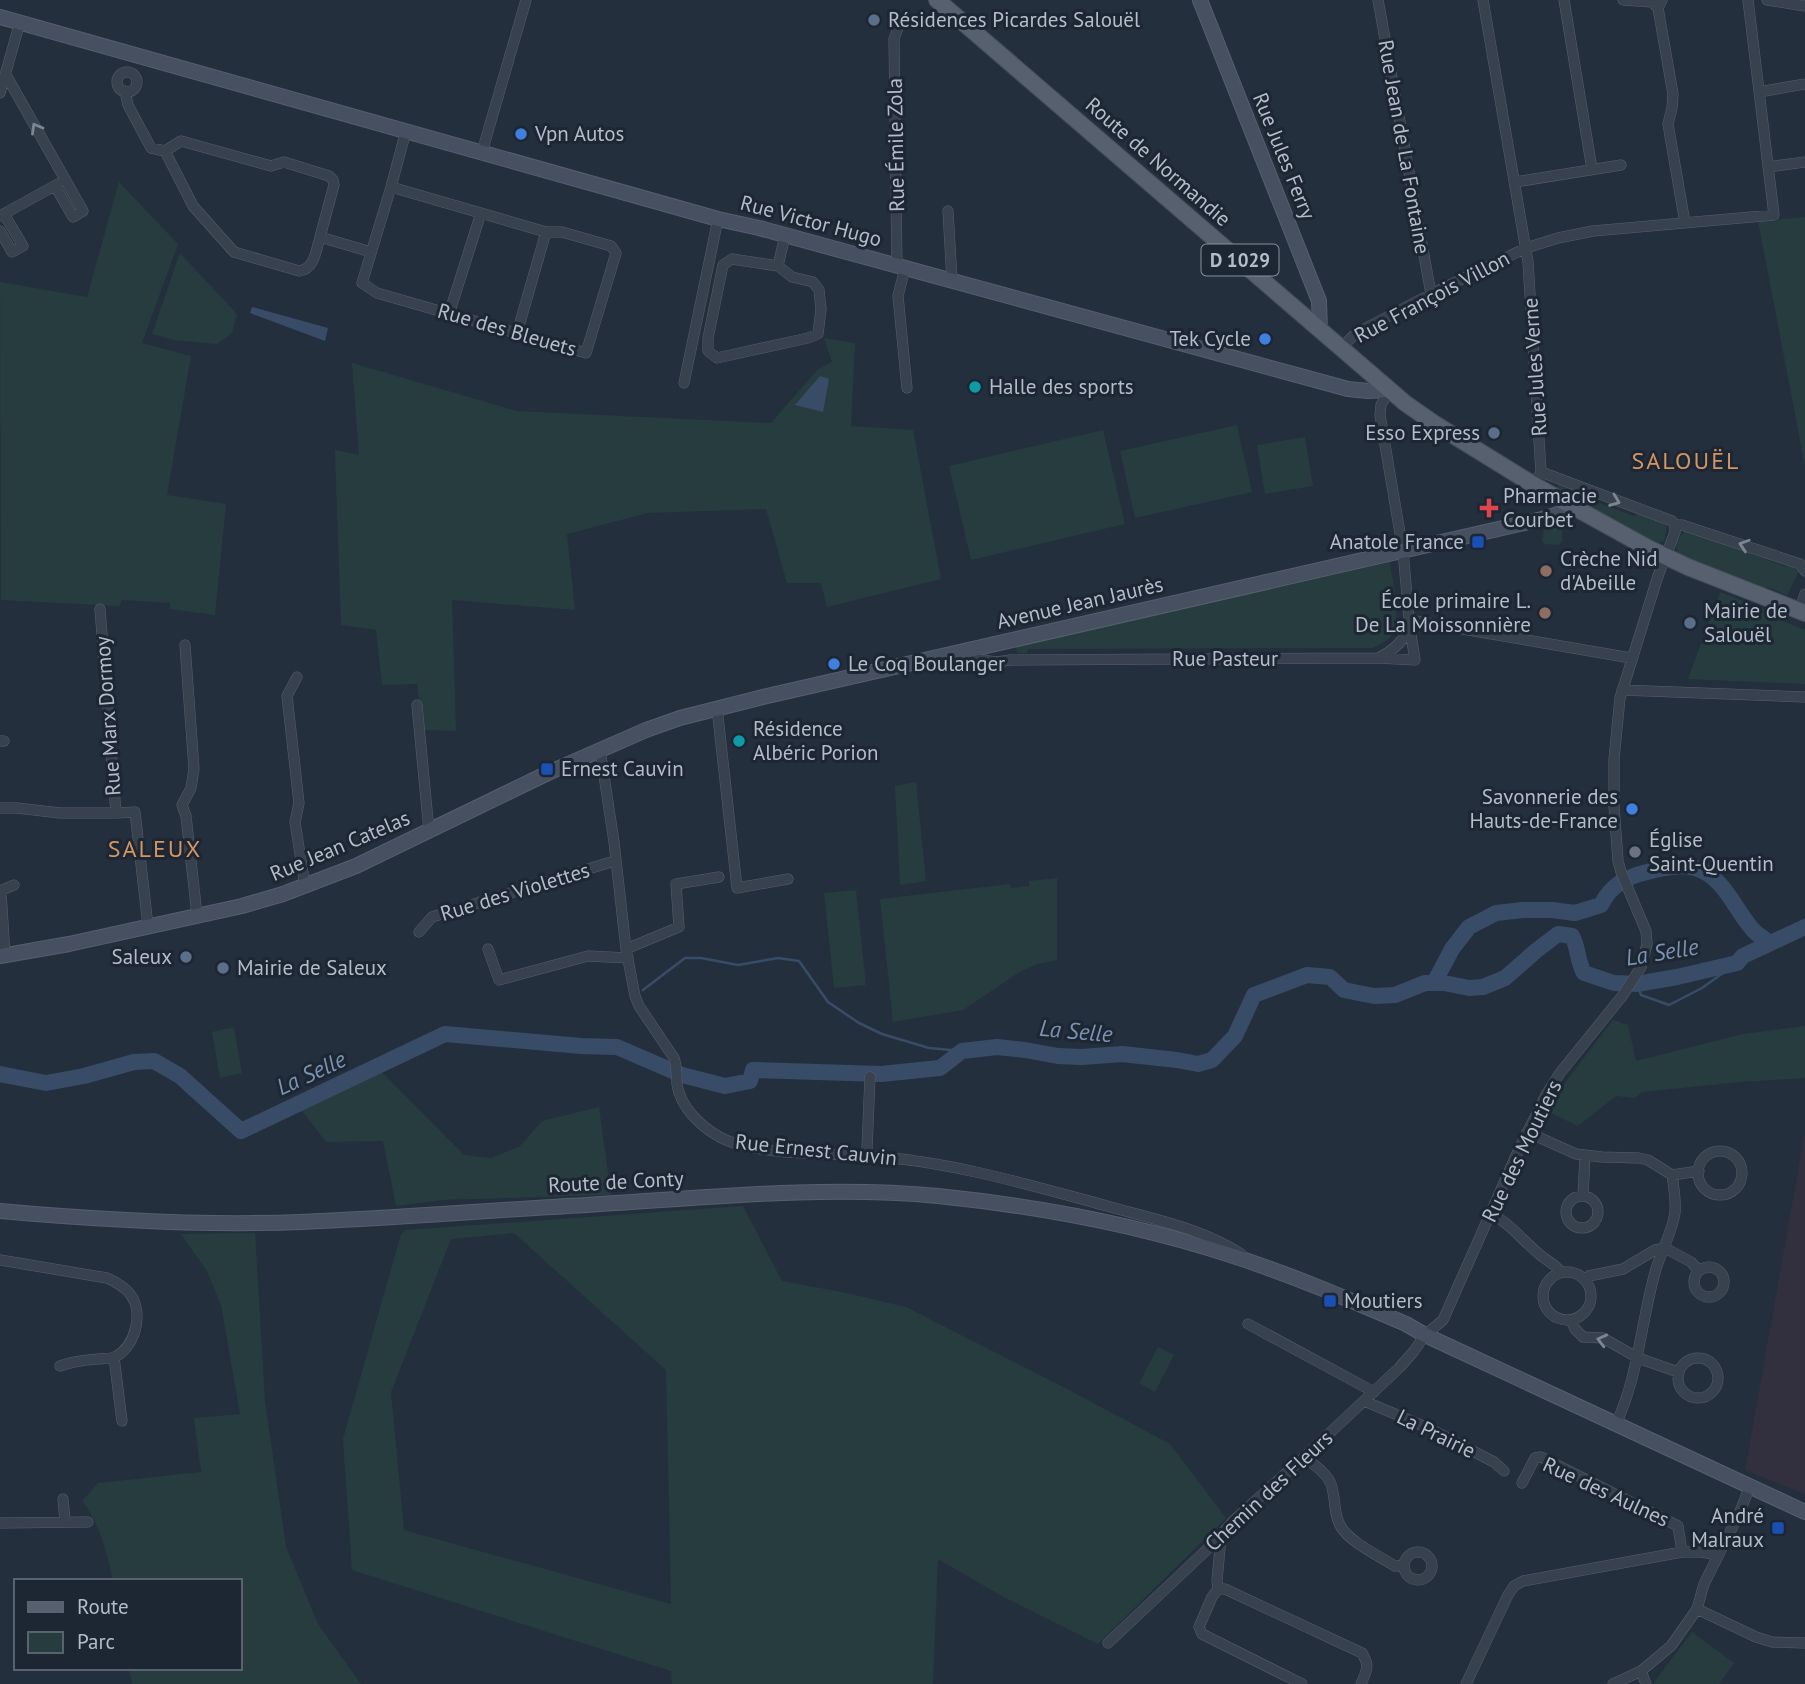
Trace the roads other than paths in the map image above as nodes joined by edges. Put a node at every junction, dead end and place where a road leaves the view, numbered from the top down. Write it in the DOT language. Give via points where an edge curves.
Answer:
graph roads {
  1 [pos="526,0"];
  2 [pos="937,0"];
  3 [pos="1200,0"];
  4 [pos="1378,0"];
  5 [pos="1483,0"];
  6 [pos="1564,0"];
  7 [pos="1623,0"];
  8 [pos="1748,0"];
  9 [pos="1767,0"];
  10 [pos="1660,4"];
  11 [pos="1805,6"];
  12 [pos="0,17"];
  13 [pos="20,22"];
  14 [pos="899,25"];
  15 [pos="6,75"];
  16 [pos="1805,84"];
  17 [pos="125,91"];
  18 [pos="1759,92"];
  19 [pos="0,93"];
  20 [pos="406,131"];
  21 [pos="165,151"];
  22 [pos="482,152"];
  23 [pos="1805,162"];
  24 [pos="1620,165"];
  25 [pos="1768,167"];
  26 [pos="1592,169"];
  27 [pos="66,180"];
  28 [pos="1515,183"];
  29 [pos="55,186"];
  30 [pos="391,187"];
  31 [pos="948,211"];
  32 [pos="481,213"];
  33 [pos="2,215"];
  34 [pos="719,219"];
  35 [pos="1685,223"];
  36 [pos="0,231"];
  37 [pos="546,233"];
  38 [pos="785,235"];
  39 [pos="320,237"];
  40 [pos="1526,248"];
  41 [pos="371,252"];
  42 [pos="778,266"];
  43 [pos="901,267"];
  44 [pos="952,280"];
  45 [pos="1431,293"];
  46 [pos="449,314"];
  47 [pos="1320,330"];
  48 [pos="516,333"];
  49 [pos="1340,348"];
  50 [pos="684,383"];
  51 [pos="907,388"];
  52 [pos="1389,390"];
  53 [pos="1538,479"];
  54 [pos="1564,502"];
  55 [pos="1675,525"];
  56 [pos="1403,551"];
  57 [pos="1665,557"];
  58 [pos="1805,571"];
  59 [pos="1805,594"];
  60 [pos="100,609"];
  61 [pos="1802,612"];
  62 [pos="1410,625"];
  63 [pos="1009,642"];
  64 [pos="185,645"];
  65 [pos="950,655"];
  66 [pos="1378,658"];
  67 [pos="1631,658"];
  68 [pos="1011,660"];
  69 [pos="297,677"];
  70 [pos="1622,690"];
  71 [pos="1805,697"];
  72 [pos="417,705"];
  73 [pos="717,708"];
  74 [pos="600,749"];
  75 [pos="0,808"];
  76 [pos="116,813"];
  77 [pos="429,831"];
  78 [pos="616,862"];
  79 [pos="719,877"];
  80 [pos="788,879"];
  81 [pos="15,885"];
  82 [pos="305,886"];
  83 [pos="0,892"];
  84 [pos="197,915"];
  85 [pos="148,926"];
  86 [pos="419,932"];
  87 [pos="488,949"];
  88 [pos="627,954"];
  89 [pos="2,956"];
  90 [pos="870,1077"];
  91 [pos="1527,1132"];
  92 [pos="865,1156"];
  93 [pos="1585,1156"];
  94 [pos="1699,1171"];
  95 [pos="1672,1175"];
  96 [pos="1583,1195"];
  97 [pos="0,1211"];
  98 [pos="1490,1213"];
  99 [pos="1665,1248"];
  100 [pos="1229,1250"];
  101 [pos="0,1259"];
  102 [pos="1699,1271"];
  103 [pos="1562,1272"];
  104 [pos="1585,1279"];
  105 [pos="1571,1320"];
  106 [pos="1248,1324"];
  107 [pos="1425,1335"];
  108 [pos="114,1357"];
  109 [pos="1638,1358"];
  110 [pos="61,1366"];
  111 [pos="1678,1372"];
  112 [pos="1374,1392"];
  113 [pos="1364,1401"];
  114 [pos="122,1421"];
  115 [pos="1616,1424"];
  116 [pos="1304,1457"];
  117 [pos="1504,1471"];
  118 [pos="1522,1483"];
  119 [pos="1750,1486"];
  120 [pos="63,1500"];
  121 [pos="1805,1512"];
  122 [pos="65,1521"];
  123 [pos="88,1522"];
  124 [pos="0,1523"];
  125 [pos="1222,1532"];
  126 [pos="1682,1552"];
  127 [pos="1717,1555"];
  128 [pos="1404,1565"];
  129 [pos="1218,1589"];
  130 [pos="1697,1609"];
  131 [pos="1108,1643"];
  132 [pos="1805,1643"];
  133 [pos="1641,1671"];
  134 [pos="1302,1684"];
  135 [pos="1361,1684"];
  136 [pos="1466,1684"];
  137 [pos="1612,1684"];
  138 [pos="1646,1684"];
  1 -- 22 [label="street"];
  2 -- 47 [label="main road, Route de Normandie / D 1029"];
  3 -- 47 [label="street, Rue Jules Ferry" via="1319,301"];
  4 -- 45 [label="street, Rue Jean de La Fontaine"];
  5 -- 28 [label="street, Rue Jules Verne"];
  6 -- 26 [label="street"];
  7 -- 10 [label="street"];
  8 -- 18 [label="street"];
  9 -- 11 [label="street"];
  10 -- 35 [label="street" via="1673,94 1668,124"];
  12 -- 13 [label="street, Rue Victor Hugo"];
  13 -- 15 [label="street"];
  13 -- 20 [label="street, Rue Victor Hugo"];
  14 -- 43 [label="street, Rue Émile Zola" via="894,39"];
  15 -- 19 [label="street"];
  27 -- 15 [label="street, one-way"];
  16 -- 18 [label="street"];
  17 -- 21 [label="street" via="151,148"];
  18 -- 25 [label="street"];
  20 -- 22 [label="street, Rue Victor Hugo"];
  20 -- 30 [label="street, Rue des Bleuets"];
  21 -- 39 [label="street" via="193,206 233,252 306,270"];
  21 -- 39 [label="street" via="181,141 271,166 284,162 329,176 334,185"];
  22 -- 34 [label="street, Rue Victor Hugo"];
  23 -- 25 [label="street"];
  24 -- 26 [label="street"];
  25 -- 35 [label="street, Rue François Villon" via="1774,215"];
  26 -- 28 [label="street"];
  27 -- 29 [label="street"];
  27 -- 29 [label="street" via="83,211 73,217"];
  28 -- 40 [label="street, Rue Jules Verne"];
  29 -- 33 [label="street"];
  30 -- 32 [label="street, Rue des Bleuets"];
  30 -- 41 [label="street, Rue des Bleuets"];
  31 -- 44 [label="street"];
  32 -- 37 [label="street, Rue des Bleuets"];
  32 -- 46 [label="street"];
  33 -- 36 [label="street" via="23,246 12,252"];
  34 -- 38 [label="street, Rue Victor Hugo"];
  34 -- 50 [label="street"];
  35 -- 40 [label="street, Rue François Villon" via="1593,231"];
  37 -- 48 [label="street"];
  37 -- 48 [label="street, Rue des Bleuets" via="562,232 611,246 616,253 586,353"];
  38 -- 42 [label="street"];
  38 -- 43 [label="street, Rue Victor Hugo"];
  39 -- 41 [label="street"];
  40 -- 45 [label="street, Rue François Villon"];
  40 -- 53 [label="street, Rue Jules Verne"];
  41 -- 46 [label="street, Rue des Bleuets" via="362,283 377,293"];
  42 -- 42 [label="street" via="732,259 723,265 708,338 708,351 717,358 818,334 819,290 813,282 792,277"];
  43 -- 44 [label="street, Rue Victor Hugo"];
  43 -- 51 [label="street, Rue Émile Zola" via="898,296"];
  44 -- 52 [label="street, Rue Victor Hugo" via="1348,389"];
  45 -- 49 [label="street, Rue François Villon" via="1353,335"];
  46 -- 48 [label="street, Rue des Bleuets"];
  47 -- 49 [label="main road, Route de Normandie / D 1029"];
  49 -- 52 [label="main road, Route de Normandie / D 1029"];
  52 -- 53 [label="main road, Route de Normandie / D 1029" via="1435,424"];
  52 -- 56 [label="street" via="1380,415"];
  53 -- 54 [label="main road, Route de Normandie / D 1029"];
  53 -- 55 [label="street, one-way"];
  54 -- 56 [label="street, Avenue Jean Jaurès" via="1542,519"];
  54 -- 57 [label="main road, D 1029"];
  55 -- 57 [label="street, Rue des Moutiers"];
  58 -- 55 [label="street, one-way" via="1800,564"];
  56 -- 62 [label="street"];
  56 -- 63 [label="street, Avenue Jean Jaurès"];
  57 -- 61 [label="main road, D 1029"];
  57 -- 67 [label="street, Rue des Moutiers"];
  59 -- 61 [label="street"];
  60 -- 76 [label="street, Rue Marx Dormoy"];
  62 -- 66 [label="street" via="1404,639"];
  62 -- 66 [label="street, Rue Pasteur" via="1415,660"];
  62 -- 67 [label="street"];
  63 -- 65 [label="street, Avenue Jean Jaurès"];
  63 -- 68 [label="street"];
  64 -- 84 [label="street" via="194,769 182,805"];
  65 -- 68 [label="street, Rue Pasteur"];
  65 -- 73 [label="street, Avenue Jean Jaurès"];
  66 -- 68 [label="street, Rue Pasteur"];
  67 -- 70 [label="street, Rue des Moutiers"];
  69 -- 82 [label="street" via="288,696 299,803 295,822"];
  70 -- 71 [label="street"];
  70 -- 91 [label="street, Rue des Moutiers" via="1614,759 1616,842 1621,872 1646,931 1644,958 1623,995 1560,1073"];
  72 -- 77 [label="street"];
  73 -- 74 [label="street, Avenue Jean Jaurès"];
  73 -- 80 [label="street" via="737,888"];
  74 -- 77 [label="street, Rue Jean Catelas"];
  74 -- 78 [label="street, Rue Ernest Cauvin"];
  75 -- 76 [label="street"];
  76 -- 85 [label="street, Rue Marx Dormoy" via="135,811"];
  77 -- 82 [label="street, Rue Jean Catelas"];
  78 -- 86 [label="street, Rue des Violettes" via="432,917"];
  78 -- 88 [label="street, Rue Ernest Cauvin"];
  79 -- 88 [label="street" via="676,884 678,927"];
  81 -- 83 [label="street"];
  82 -- 84 [label="street, Rue Jean Catelas"];
  83 -- 89 [label="street"];
  84 -- 85 [label="street, Rue Jean Catelas"];
  85 -- 89 [label="street, Rue Jean Catelas"];
  87 -- 88 [label="street" via="499,980 587,956"];
  88 -- 92 [label="street, Rue Ernest Cauvin" via="639,1006 675,1060 681,1097 700,1124 733,1144"];
  90 -- 92 [label="street"];
  91 -- 93 [label="street"];
  91 -- 98 [label="street, Rue des Moutiers"];
  92 -- 100 [label="street, Rue Ernest Cauvin" via="967,1170 1144,1216 1201,1234"];
  93 -- 95 [label="street" via="1639,1158"];
  93 -- 96 [label="street"];
  94 -- 94 [label="street" via="1706,1189 1718,1195 1732,1192 1741,1182 1739,1161 1726,1152 1705,1157"];
  94 -- 95 [label="street"];
  95 -- 99 [label="street" via="1675,1213"];
  97 -- 100 [label="street, Route de Conty" via="172,1222 299,1222 779,1193 876,1193 1021,1205"];
  98 -- 103 [label="street"];
  98 -- 107 [label="street, Rue des Moutiers" via="1443,1321"];
  99 -- 102 [label="street"];
  99 -- 104 [label="street" via="1623,1269"];
  99 -- 109 [label="street"];
  100 -- 107 [label="street, Route de Conty"];
  101 -- 108 [label="street" via="107,1278 121,1285 136,1305 136,1329 125,1349"];
  103 -- 104 [label="street"];
  103 -- 105 [label="street" via="1548,1281 1543,1297 1555,1317"];
  104 -- 105 [label="street" via="1591,1300 1585,1313"];
  109 -- 105 [label="street, one-way" via="1603,1338 1583,1337"];
  106 -- 112 [label="street"];
  107 -- 112 [label="street, Chemin des Fleurs"];
  107 -- 115 [label="street, Route de Conty"];
  108 -- 110 [label="street"];
  108 -- 114 [label="street"];
  109 -- 111 [label="street"];
  109 -- 115 [label="street"];
  111 -- 111 [label="street" via="1682,1391 1693,1398 1712,1393 1718,1381 1711,1363 1699,1357 1686,1361"];
  112 -- 113 [label="street, Chemin des Fleurs"];
  113 -- 116 [label="street, Chemin des Fleurs"];
  113 -- 117 [label="street, La Prairie" via="1426,1427"];
  115 -- 119 [label="street, Route de Conty"];
  116 -- 125 [label="street, Chemin des Fleurs"];
  116 -- 128 [label="street" via="1326,1475 1339,1525 1346,1534 1395,1566"];
  118 -- 126 [label="street, Rue des Aulnes" via="1535,1458 1541,1457 1678,1526"];
  119 -- 121 [label="street, Route de Conty"];
  119 -- 127 [label="street"];
  120 -- 122 [label="street"];
  122 -- 123 [label="street"];
  122 -- 124 [label="street"];
  125 -- 129 [label="street"];
  125 -- 131 [label="street, Chemin des Fleurs"];
  126 -- 127 [label="street"];
  126 -- 136 [label="street" via="1514,1586"];
  127 -- 130 [label="street"];
  129 -- 134 [label="street" via="1199,1628 1202,1634"];
  129 -- 135 [label="street" via="1362,1653 1367,1672"];
  130 -- 132 [label="street" via="1756,1637"];
  130 -- 133 [label="street" via="1671,1646"];
  133 -- 137 [label="street"];
  133 -- 138 [label="street"];
}
